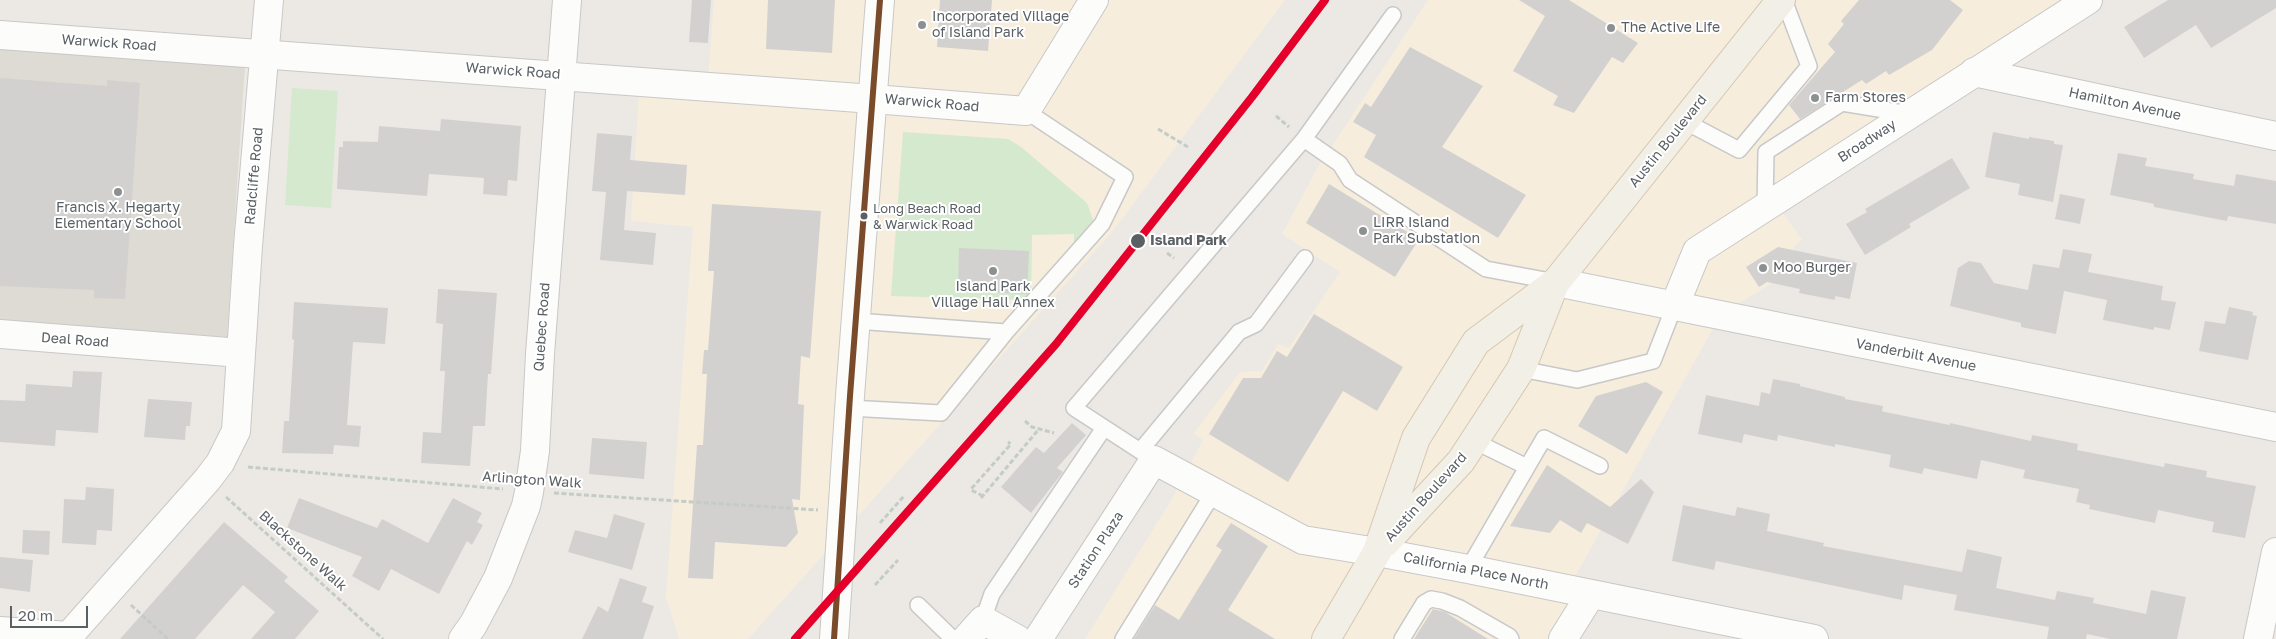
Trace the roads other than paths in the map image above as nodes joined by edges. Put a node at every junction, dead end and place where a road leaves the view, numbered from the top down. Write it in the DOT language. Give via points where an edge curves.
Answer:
graph roads {
  1 [pos="269,0"];
  2 [pos="566,0"];
  3 [pos="880,0"];
  4 [pos="1094,0"];
  5 [pos="1783,0"];
  6 [pos="2088,0"];
  7 [pos="1393,15"];
  8 [pos="0,35"];
  9 [pos="265,54"];
  10 [pos="1974,72"];
  11 [pos="561,74"];
  12 [pos="873,98"];
  13 [pos="1026,111"];
  14 [pos="1909,114"];
  15 [pos="1684,121"];
  16 [pos="2276,136"];
  17 [pos="1304,139"];
  18 [pos="1765,207"];
  19 [pos="1305,258"];
  20 [pos="1556,282"];
  21 [pos="1674,307"];
  22 [pos="856,321"];
  23 [pos="1006,332"];
  24 [pos="0,334"];
  25 [pos="241,353"];
  26 [pos="1521,368"];
  27 [pos="849,408"];
  28 [pos="2276,427"];
  29 [pos="1104,428"];
  30 [pos="1474,440"];
  31 [pos="1147,456"];
  32 [pos="1600,466"];
  33 [pos="1527,467"];
  34 [pos="1214,492"];
  35 [pos="1377,552"];
  36 [pos="2276,552"];
  37 [pos="1468,569"];
  38 [pos="1590,594"];
  39 [pos="918,605"];
  40 [pos="974,629"];
  41 [pos="0,631"];
  42 [pos="68,638"];
  43 [pos="463,639"];
  44 [pos="834,639"];
  45 [pos="954,639"];
  46 [pos="1017,639"];
  47 [pos="1038,639"];
  48 [pos="1123,639"];
  49 [pos="1326,639"];
  50 [pos="1402,639"];
  51 [pos="1511,639"];
  52 [pos="1563,639"];
  53 [pos="1814,639"];
  54 [pos="2258,639"];
  1 -- 9 [label="street, Radcliffe Road"];
  2 -- 11 [label="street, Quebec Road"];
  3 -- 12 [label="street"];
  4 -- 13 [label="street"];
  5 -- 15 [label="main road, Austin Boulevard"];
  5 -- 15 [label="lane" via="1809,66 1738,150"];
  6 -- 10 [label="street, Broadway"];
  7 -- 17 [label="lane"];
  8 -- 9 [label="street, Warwick Road"];
  9 -- 11 [label="street, Warwick Road"];
  9 -- 25 [label="street, Radcliffe Road"];
  10 -- 14 [label="street, Broadway"];
  10 -- 16 [label="street, Hamilton Avenue"];
  11 -- 12 [label="street, Warwick Road"];
  11 -- 43 [label="street, Quebec Road" via="535,451 529,492 498,578"];
  12 -- 13 [label="street, Warwick Road"];
  12 -- 22 [label="street"];
  13 -- 23 [label="lane" via="1125,176 1102,224"];
  14 -- 18 [label="street, Broadway"];
  14 -- 18 [label="lane" via="1842,103 1766,152"];
  15 -- 20 [label="main road, Austin Boulevard"];
  17 -- 20 [label="lane" via="1340,164 1350,180 1486,269"];
  17 -- 29 [label="lane" via="1074,408"];
  18 -- 21 [label="street, Broadway" via="1697,251"];
  19 -- 31 [label="lane" via="1256,324 1239,332"];
  20 -- 21 [label="street, Vanderbilt Avenue"];
  20 -- 26 [label="main road, Austin Boulevard"];
  20 -- 35 [label="main road, Austin Boulevard" via="1476,342 1416,438"];
  21 -- 26 [label="lane" via="1653,361 1577,380"];
  21 -- 28 [label="street, Vanderbilt Avenue"];
  22 -- 23 [label="lane"];
  22 -- 27 [label="street"];
  23 -- 27 [label="lane" via="940,413"];
  24 -- 25 [label="street, Deal Road"];
  25 -- 42 [label="street, Radcliffe Road" via="236,431 214,471"];
  26 -- 30 [label="main road, Austin Boulevard"];
  27 -- 44 [label="street"];
  29 -- 31 [label="lane"];
  29 -- 40 [label="lane" via="992,594"];
  30 -- 33 [label="lane"];
  30 -- 35 [label="main road, Austin Boulevard" via="1461,461"];
  31 -- 34 [label="street, California Place North"];
  31 -- 47 [label="street, Station Plaza"];
  32 -- 33 [label="lane" via="1544,438"];
  33 -- 37 [label="lane"];
  34 -- 35 [label="street, California Place North" via="1303,540"];
  34 -- 48 [label="lane"];
  35 -- 37 [label="street, California Place North"];
  35 -- 49 [label="main road, Austin Boulevard"];
  36 -- 54 [label="street"];
  37 -- 38 [label="street, California Place North"];
  38 -- 52 [label="street"];
  38 -- 53 [label="street, California Place North"];
  39 -- 45 [label="lane"];
  40 -- 46 [label="street"];
  41 -- 42 [label="street"];
  50 -- 51 [label="lane" via="1424,603 1431,599 1460,608"];
}
